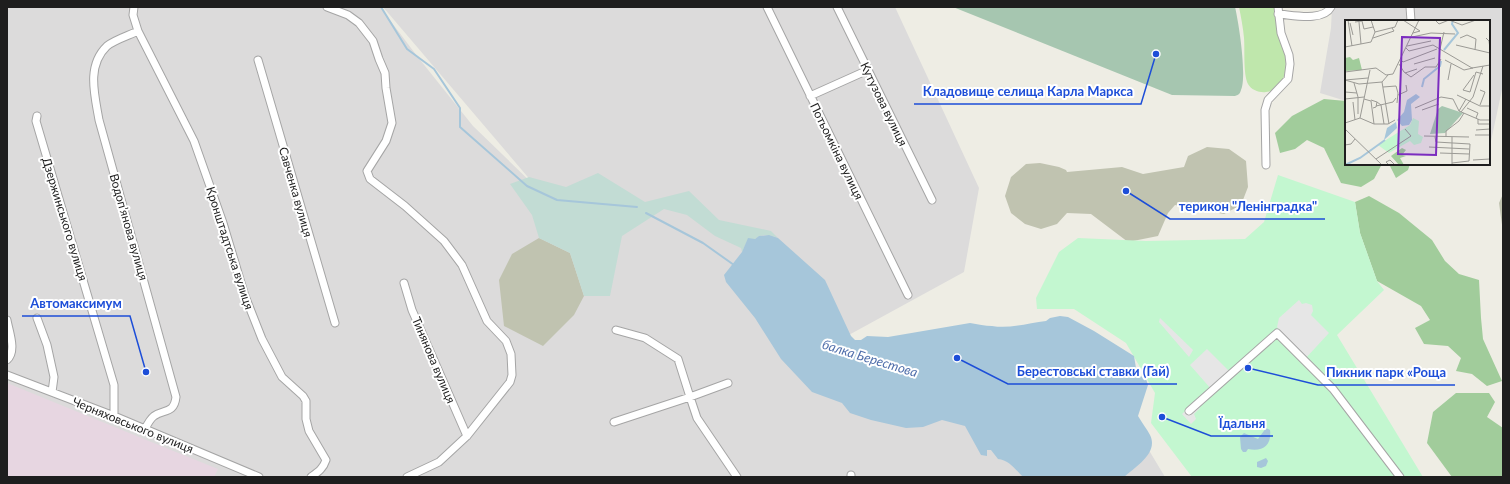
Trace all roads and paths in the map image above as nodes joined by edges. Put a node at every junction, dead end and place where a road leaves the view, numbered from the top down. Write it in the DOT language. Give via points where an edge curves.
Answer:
graph roads {
  1 [pos="134,7"];
  2 [pos="327,7"];
  3 [pos="767,7"];
  4 [pos="836,7"];
  5 [pos="1331,7"];
  6 [pos="1410,7"];
  7 [pos="1278,11"];
  8 [pos="1411,20"];
  9 [pos="138,31"];
  10 [pos="258,60"];
  11 [pos="868,70"];
  12 [pos="810,96"];
  13 [pos="37,116"];
  14 [pos="1266,165"];
  15 [pos="932,200"];
  16 [pos="404,284"];
  17 [pos="908,295"];
  18 [pos="37,318"];
  19 [pos="7,320"];
  20 [pos="335,323"];
  21 [pos="616,330"];
  22 [pos="7,360"];
  23 [pos="7,375"];
  24 [pos="728,383"];
  25 [pos="52,392"];
  26 [pos="690,397"];
  27 [pos="1189,411"];
  28 [pos="114,416"];
  29 [pos="614,422"];
  30 [pos="145,429"];
  31 [pos="467,436"];
  32 [pos="259,477"];
  33 [pos="311,477"];
  34 [pos="407,477"];
  35 [pos="737,477"];
  36 [pos="1400,477"];
  1 -- 9 [label="street, Кронштадтська вулиця" via="133,15"];
  2 -- 31 [label="street" via="348,15 359,23 373,41 386,73 392,123 386,141 367,171 370,179 444,241 462,265 484,316 506,341 511,354 510,382"];
  3 -- 12 [label="street, Потьомкіна вулиця"];
  4 -- 11 [label="street, Кутузова вулиця"];
  5 -- 7 [label="street" via="1318,16"];
  6 -- 8 [label="street"];
  7 -- 14 [label="street" via="1290,64 1288,79 1268,100 1265,110"];
  9 -- 30 [label="street, Водоп’янова вулиця" via="108,45 97,59 93,85 99,120 176,397 175,405 153,416"];
  9 -- 33 [label="street, Кронштадтська вулиця" via="194,141 245,296 262,339 282,378 306,401 309,431 326,460 320,471"];
  10 -- 20 [label="street, Савченка вулиця"];
  11 -- 12 [label="street"];
  11 -- 15 [label="street, Кутузова вулиця"];
  12 -- 17 [label="street, Потьомкіна вулиця"];
  13 -- 28 [label="street, Дзержинського вулиця" via="36,121 114,384"];
  16 -- 31 [label="street, Тинянова вулиця" via="412,310"];
  18 -- 25 [label="street" via="47,345 54,377"];
  19 -- 22 [label="street" via="12,354"];
  21 -- 26 [label="street" via="645,338 678,359"];
  23 -- 25 [label="street, Черняховського вулиця"];
  24 -- 26 [label="street"];
  25 -- 28 [label="street, Черняховського вулиця"];
  26 -- 29 [label="street"];
  26 -- 35 [label="street" via="697,418"];
  27 -- 36 [label="street" via="1277,333 1333,389"];
  28 -- 30 [label="street, Черняховського вулиця"];
  30 -- 32 [label="street, Черняховського вулиця"];
  31 -- 34 [label="street" via="439,462"];
}
